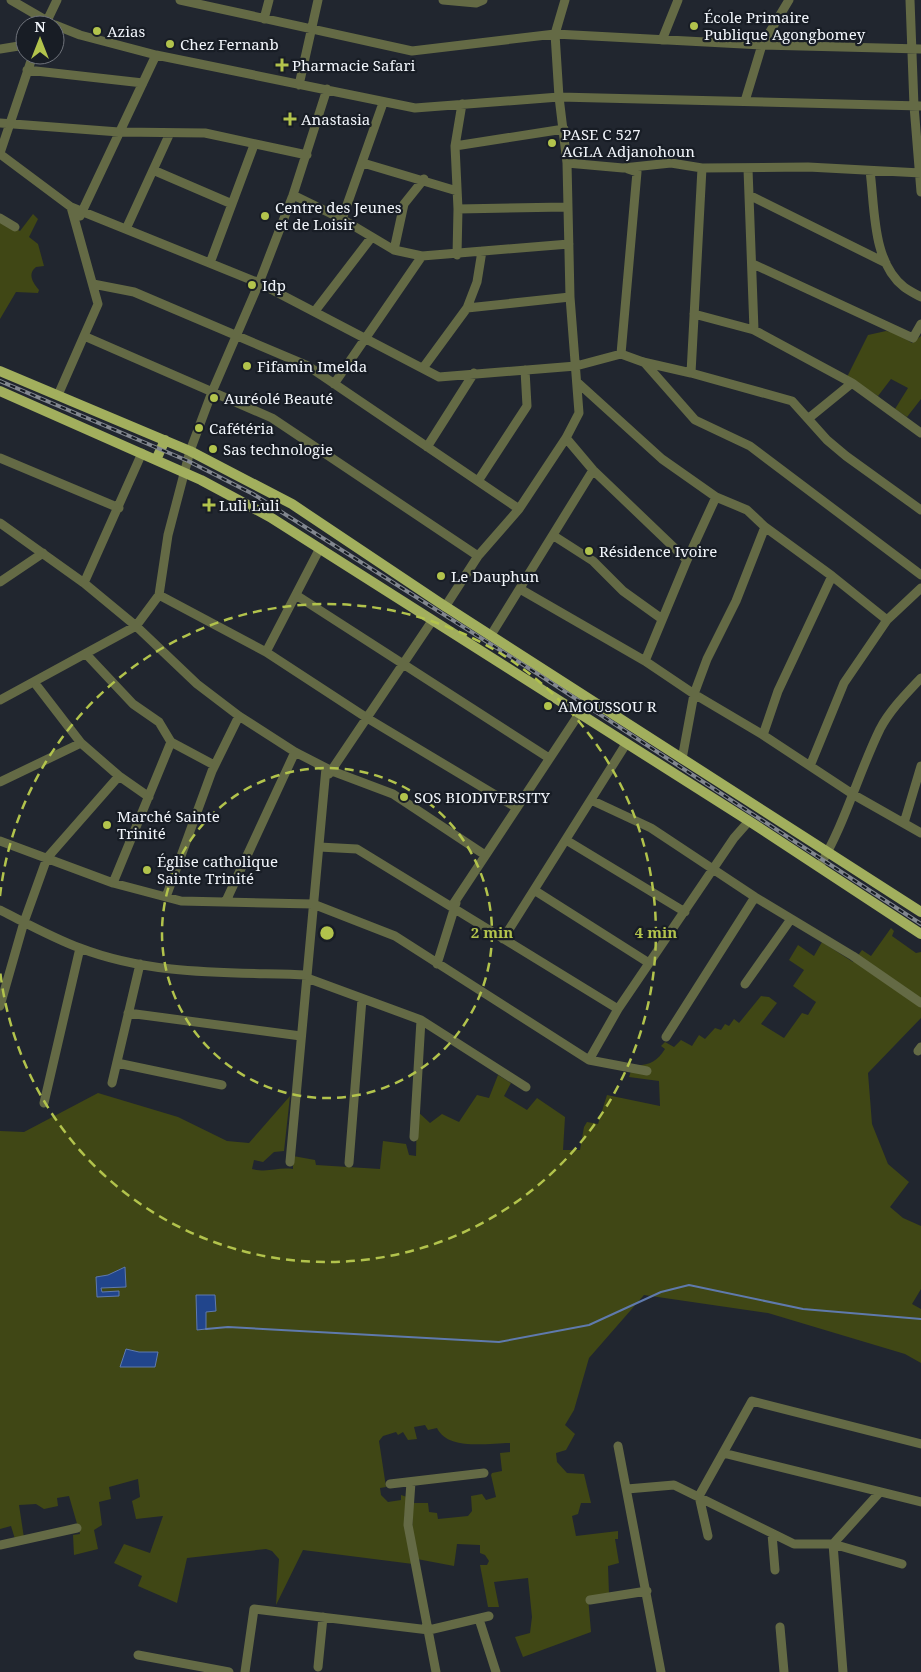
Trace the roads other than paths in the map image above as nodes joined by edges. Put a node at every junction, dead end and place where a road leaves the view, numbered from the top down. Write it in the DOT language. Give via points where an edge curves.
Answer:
graph roads {
  1 [pos="11,0"];
  2 [pos="57,0"];
  3 [pos="180,0"];
  4 [pos="269,0"];
  5 [pos="318,0"];
  6 [pos="442,0"];
  7 [pos="483,0"];
  8 [pos="565,0"];
  9 [pos="678,0"];
  10 [pos="789,0"];
  11 [pos="910,0"];
  12 [pos="209,3"];
  13 [pos="35,15"];
  14 [pos="53,15"];
  15 [pos="264,19"];
  16 [pos="65,29"];
  17 [pos="312,29"];
  18 [pos="555,34"];
  19 [pos="662,40"];
  20 [pos="762,46"];
  21 [pos="15,47"];
  22 [pos="0,49"];
  23 [pos="916,50"];
  24 [pos="156,55"];
  25 [pos="29,65"];
  26 [pos="27,70"];
  27 [pos="143,83"];
  28 [pos="299,85"];
  29 [pos="327,89"];
  30 [pos="559,97"];
  31 [pos="745,101"];
  32 [pos="384,103"];
  33 [pos="462,104"];
  34 [pos="918,106"];
  35 [pos="4,123"];
  36 [pos="564,129"];
  37 [pos="119,132"];
  38 [pos="170,133"];
  39 [pos="254,144"];
  40 [pos="455,146"];
  41 [pos="0,153"];
  42 [pos="307,156"];
  43 [pos="363,163"];
  44 [pos="567,163"];
  45 [pos="623,168"];
  46 [pos="702,168"];
  47 [pos="748,169"];
  48 [pos="154,170"];
  49 [pos="870,171"];
  50 [pos="921,173"];
  51 [pos="424,180"];
  52 [pos="457,191"];
  53 [pos="921,192"];
  54 [pos="293,195"];
  55 [pos="749,195"];
  56 [pos="232,204"];
  57 [pos="71,207"];
  58 [pos="566,207"];
  59 [pos="458,209"];
  60 [pos="82,212"];
  61 [pos="0,218"];
  62 [pos="342,219"];
  63 [pos="76,225"];
  64 [pos="15,227"];
  65 [pos="126,230"];
  66 [pos="371,238"];
  67 [pos="569,244"];
  68 [pos="394,250"];
  69 [pos="482,252"];
  70 [pos="457,255"];
  71 [pos="422,256"];
  72 [pos="210,263"];
  73 [pos="886,263"];
  74 [pos="753,264"];
  75 [pos="259,283"];
  76 [pos="93,284"];
  77 [pos="570,297"];
  78 [pos="921,297"];
  79 [pos="467,308"];
  80 [pos="315,311"];
  81 [pos="694,314"];
  82 [pos="921,324"];
  83 [pos="754,330"];
  84 [pos="236,335"];
  85 [pos="84,336"];
  86 [pos="366,338"];
  87 [pos="621,354"];
  88 [pos="643,362"];
  89 [pos="576,366"];
  90 [pos="423,368"];
  91 [pos="0,370"];
  92 [pos="525,370"];
  93 [pos="474,373"];
  94 [pos="691,373"];
  95 [pos="577,382"];
  96 [pos="852,383"];
  97 [pos="334,384"];
  98 [pos="0,391"];
  99 [pos="212,392"];
  100 [pos="58,395"];
  101 [pos="809,418"];
  102 [pos="921,433"];
  103 [pos="566,438"];
  104 [pos="164,440"];
  105 [pos="427,447"];
  106 [pos="190,451"];
  107 [pos="142,453"];
  108 [pos="0,458"];
  109 [pos="156,460"];
  110 [pos="592,470"];
  111 [pos="186,473"];
  112 [pos="478,481"];
  113 [pos="716,497"];
  114 [pos="118,508"];
  115 [pos="519,509"];
  116 [pos="921,510"];
  117 [pos="0,523"];
  118 [pos="765,527"];
  119 [pos="554,536"];
  120 [pos="320,548"];
  121 [pos="43,553"];
  122 [pos="478,556"];
  123 [pos="687,560"];
  124 [pos="921,575"];
  125 [pos="832,576"];
  126 [pos="0,582"];
  127 [pos="84,583"];
  128 [pos="921,588"];
  129 [pos="520,589"];
  130 [pos="159,595"];
  131 [pos="296,595"];
  132 [pos="445,607"];
  133 [pos="662,619"];
  134 [pos="887,620"];
  135 [pos="432,621"];
  136 [pos="136,626"];
  137 [pos="492,635"];
  138 [pos="266,652"];
  139 [pos="86,654"];
  140 [pos="645,660"];
  141 [pos="403,664"];
  142 [pos="546,670"];
  143 [pos="921,678"];
  144 [pos="34,682"];
  145 [pos="536,687"];
  146 [pos="694,694"];
  147 [pos="0,700"];
  148 [pos="579,714"];
  149 [pos="239,716"];
  150 [pos="367,718"];
  151 [pos="763,735"];
  152 [pos="171,742"];
  153 [pos="81,743"];
  154 [pos="626,744"];
  155 [pos="295,752"];
  156 [pos="549,758"];
  157 [pos="682,759"];
  158 [pos="214,765"];
  159 [pos="810,766"];
  160 [pos="921,766"];
  161 [pos="329,769"];
  162 [pos="119,776"];
  163 [pos="0,782"];
  164 [pos="854,795"];
  165 [pos="149,797"];
  166 [pos="591,800"];
  167 [pos="747,801"];
  168 [pos="516,808"];
  169 [pos="738,815"];
  170 [pos="749,821"];
  171 [pos="904,823"];
  172 [pos="921,833"];
  173 [pos="566,840"];
  174 [pos="0,841"];
  175 [pos="318,847"];
  176 [pos="828,853"];
  177 [pos="485,855"];
  178 [pos="46,858"];
  179 [pos="819,867"];
  180 [pos="713,869"];
  181 [pos="113,884"];
  182 [pos="534,890"];
  183 [pos="755,897"];
  184 [pos="166,898"];
  185 [pos="226,902"];
  186 [pos="313,904"];
  187 [pos="453,907"];
  188 [pos="0,910"];
  189 [pos="685,912"];
  190 [pos="920,912"];
  191 [pos="791,919"];
  192 [pos="24,922"];
  193 [pos="909,926"];
  194 [pos="921,934"];
  195 [pos="503,939"];
  196 [pos="80,948"];
  197 [pos="648,963"];
  198 [pos="140,964"];
  199 [pos="437,964"];
  200 [pos="307,976"];
  201 [pos="745,984"];
  202 [pos="362,999"];
  203 [pos="921,1002"];
  204 [pos="0,1006"];
  205 [pos="618,1009"];
  206 [pos="128,1013"];
  207 [pos="421,1020"];
  208 [pos="301,1036"];
  209 [pos="666,1037"];
  210 [pos="589,1060"];
  211 [pos="117,1063"];
  212 [pos="647,1071"];
  213 [pos="112,1083"];
  214 [pos="222,1085"];
  215 [pos="526,1087"];
  216 [pos="44,1103"];
  217 [pos="414,1137"];
  218 [pos="290,1162"];
  219 [pos="349,1163"];
  220 [pos="921,1444"];
  221 [pos="618,1446"];
  222 [pos="723,1453"];
  223 [pos="484,1473"];
  224 [pos="411,1482"];
  225 [pos="390,1484"];
  226 [pos="627,1489"];
  227 [pos="880,1492"];
  228 [pos="699,1496"];
  229 [pos="921,1502"];
  230 [pos="77,1528"];
  231 [pos="772,1534"];
  232 [pos="708,1536"];
  233 [pos="833,1544"];
  234 [pos="0,1545"];
  235 [pos="902,1564"];
  236 [pos="775,1570"];
  237 [pos="647,1591"];
  238 [pos="590,1600"];
  239 [pos="489,1616"];
  240 [pos="323,1617"];
  241 [pos="479,1619"];
  242 [pos="780,1627"];
  243 [pos="429,1630"];
  244 [pos="138,1655"];
  245 [pos="318,1667"];
  246 [pos="229,1672"];
  247 [pos="245,1672"];
  248 [pos="436,1672"];
  249 [pos="496,1672"];
  250 [pos="661,1672"];
  251 [pos="784,1672"];
  252 [pos="843,1672"];
  1 -- 13 [label="street"];
  2 -- 14 [label="street"];
  3 -- 12 [label="street"];
  4 -- 15 [label="street"];
  5 -- 17 [label="street"];
  6 -- 7 [label="street" via="476,3"];
  8 -- 18 [label="street"];
  9 -- 19 [label="street"];
  10 -- 20 [label="street"];
  11 -- 23 [label="street"];
  12 -- 15 [label="street"];
  15 -- 17 [label="street"];
  16 -- 24 [label="street"];
  17 -- 18 [label="street" via="412,51"];
  17 -- 28 [label="street"];
  18 -- 19 [label="street"];
  18 -- 30 [label="street"];
  19 -- 20 [label="street"];
  20 -- 23 [label="street"];
  20 -- 31 [label="street"];
  21 -- 22 [label="street"];
  23 -- 34 [label="street"];
  24 -- 27 [label="street"];
  24 -- 28 [label="street"];
  25 -- 26 [label="street"];
  26 -- 27 [label="street"];
  26 -- 35 [label="street"];
  27 -- 37 [label="street"];
  28 -- 29 [label="street"];
  29 -- 32 [label="street"];
  29 -- 42 [label="street"];
  30 -- 31 [label="street"];
  30 -- 33 [label="street"];
  30 -- 36 [label="street"];
  31 -- 34 [label="street"];
  32 -- 33 [label="street" via="415,108"];
  32 -- 43 [label="street"];
  33 -- 40 [label="street"];
  34 -- 50 [label="street"];
  35 -- 37 [label="street"];
  35 -- 41 [label="street"];
  36 -- 40 [label="street"];
  36 -- 44 [label="street"];
  37 -- 38 [label="street"];
  37 -- 60 [label="street"];
  38 -- 39 [label="street" via="204,133"];
  38 -- 48 [label="street"];
  39 -- 42 [label="street"];
  39 -- 56 [label="street"];
  40 -- 52 [label="street"];
  41 -- 57 [label="street"];
  42 -- 54 [label="street"];
  43 -- 51 [label="street"];
  43 -- 62 [label="street"];
  44 -- 45 [label="street"];
  44 -- 58 [label="street"];
  45 -- 46 [label="street" via="671,163"];
  45 -- 87 [label="street" via="637,172"];
  46 -- 47 [label="street"];
  46 -- 81 [label="street"];
  47 -- 49 [label="street" via="808,167"];
  47 -- 55 [label="street"];
  48 -- 56 [label="street"];
  48 -- 65 [label="street"];
  49 -- 50 [label="street"];
  49 -- 73 [label="street" via="880,247"];
  50 -- 53 [label="street"];
  51 -- 52 [label="street"];
  51 -- 68 [label="street" via="404,204"];
  52 -- 59 [label="street"];
  54 -- 62 [label="street"];
  54 -- 75 [label="street"];
  55 -- 73 [label="street"];
  55 -- 74 [label="street"];
  56 -- 72 [label="street"];
  57 -- 60 [label="street"];
  57 -- 63 [label="street"];
  58 -- 59 [label="street"];
  58 -- 67 [label="street"];
  59 -- 70 [label="street"];
  60 -- 63 [label="street"];
  60 -- 65 [label="street"];
  61 -- 64 [label="street"];
  62 -- 66 [label="street"];
  63 -- 76 [label="street"];
  65 -- 72 [label="street"];
  66 -- 68 [label="street"];
  66 -- 80 [label="street"];
  67 -- 69 [label="street"];
  67 -- 77 [label="street"];
  68 -- 71 [label="street"];
  69 -- 70 [label="street"];
  69 -- 79 [label="street"];
  70 -- 71 [label="street"];
  71 -- 86 [label="street"];
  72 -- 75 [label="street"];
  73 -- 78 [label="street" via="904,287"];
  74 -- 82 [label="street" via="913,338"];
  74 -- 83 [label="street"];
  75 -- 80 [label="street"];
  75 -- 84 [label="street"];
  76 -- 84 [label="street" via="134,292"];
  76 -- 85 [label="street" via="98,304"];
  77 -- 79 [label="street"];
  77 -- 89 [label="street"];
  79 -- 90 [label="street"];
  80 -- 86 [label="street"];
  81 -- 83 [label="street"];
  81 -- 94 [label="street"];
  83 -- 96 [label="street"];
  84 -- 97 [label="street" via="308,366"];
  84 -- 99 [label="street"];
  85 -- 99 [label="street"];
  85 -- 100 [label="street"];
  86 -- 90 [label="street"];
  86 -- 97 [label="street"];
  87 -- 88 [label="street"];
  87 -- 89 [label="street"];
  88 -- 94 [label="street"];
  88 -- 124 [label="street" via="695,420 750,446"];
  89 -- 92 [label="street"];
  89 -- 95 [label="street"];
  90 -- 93 [label="street" via="439,377"];
  91 -- 100 [label="main road"];
  92 -- 93 [label="street"];
  92 -- 112 [label="street" via="527,406"];
  93 -- 105 [label="street"];
  94 -- 101 [label="street" via="792,401"];
  95 -- 103 [label="street" via="579,413"];
  95 -- 113 [label="street" via="662,459"];
  96 -- 101 [label="street"];
  96 -- 102 [label="street"];
  97 -- 105 [label="street"];
  98 -- 107 [label="main road"];
  99 -- 106 [label="street"];
  99 -- 122 [label="street" via="272,418"];
  100 -- 104 [label="main road"];
  101 -- 116 [label="street" via="846,456"];
  103 -- 110 [label="street"];
  103 -- 115 [label="street"];
  104 -- 106 [label="main road"];
  104 -- 109 [label="main road"];
  105 -- 112 [label="street"];
  106 -- 111 [label="street"];
  106 -- 132 [label="main road" via="292,504"];
  107 -- 109 [label="main road"];
  107 -- 114 [label="street"];
  108 -- 114 [label="street"];
  109 -- 111 [label="main road"];
  110 -- 119 [label="street"];
  110 -- 123 [label="street"];
  111 -- 120 [label="main road" via="233,496"];
  111 -- 130 [label="street" via="168,535"];
  112 -- 115 [label="street"];
  113 -- 118 [label="street" via="747,510"];
  113 -- 123 [label="street"];
  114 -- 127 [label="street"];
  115 -- 122 [label="street"];
  117 -- 121 [label="street"];
  118 -- 125 [label="street"];
  118 -- 146 [label="street"];
  119 -- 129 [label="street"];
  119 -- 133 [label="street" via="593,561 624,591"];
  120 -- 131 [label="street"];
  120 -- 135 [label="main road"];
  121 -- 126 [label="street"];
  121 -- 127 [label="street"];
  122 -- 132 [label="street"];
  123 -- 133 [label="street"];
  125 -- 134 [label="street"];
  125 -- 151 [label="street" via="778,691"];
  127 -- 136 [label="street"];
  128 -- 134 [label="street"];
  129 -- 137 [label="street"];
  129 -- 140 [label="street"];
  130 -- 136 [label="street"];
  130 -- 138 [label="street"];
  131 -- 138 [label="street"];
  131 -- 141 [label="street"];
  132 -- 137 [label="main road"];
  133 -- 140 [label="street"];
  134 -- 159 [label="street" via="844,683"];
  135 -- 141 [label="street"];
  135 -- 145 [label="main road"];
  136 -- 139 [label="street"];
  136 -- 149 [label="street" via="197,684"];
  137 -- 142 [label="main road"];
  138 -- 150 [label="street"];
  139 -- 144 [label="street"];
  139 -- 152 [label="street" via="133,704 159,722"];
  140 -- 146 [label="street"];
  141 -- 150 [label="street"];
  141 -- 156 [label="street"];
  142 -- 145 [label="main road"];
  142 -- 157 [label="main road"];
  143 -- 164 [label="street" via="899,701 880,729"];
  144 -- 147 [label="street"];
  144 -- 153 [label="street"];
  145 -- 148 [label="main road"];
  146 -- 151 [label="street"];
  146 -- 157 [label="street"];
  148 -- 154 [label="main road"];
  148 -- 156 [label="street"];
  149 -- 155 [label="street"];
  149 -- 158 [label="street"];
  150 -- 161 [label="street"];
  150 -- 168 [label="street"];
  151 -- 159 [label="street"];
  152 -- 158 [label="street"];
  152 -- 165 [label="street"];
  153 -- 162 [label="street"];
  153 -- 163 [label="street"];
  154 -- 166 [label="street"];
  154 -- 169 [label="main road"];
  155 -- 161 [label="street"];
  155 -- 185 [label="street"];
  156 -- 168 [label="street"];
  157 -- 167 [label="main road"];
  158 -- 184 [label="street"];
  159 -- 164 [label="street"];
  160 -- 171 [label="street"];
  161 -- 175 [label="street"];
  161 -- 177 [label="street" via="393,794"];
  162 -- 165 [label="street"];
  162 -- 178 [label="street"];
  164 -- 171 [label="street"];
  164 -- 176 [label="street"];
  165 -- 181 [label="street"];
  166 -- 173 [label="street"];
  166 -- 180 [label="street" via="651,828"];
  167 -- 169 [label="main road"];
  167 -- 176 [label="main road"];
  168 -- 177 [label="street"];
  169 -- 170 [label="main road"];
  170 -- 179 [label="main road"];
  170 -- 180 [label="street"];
  171 -- 172 [label="street"];
  173 -- 182 [label="street"];
  173 -- 189 [label="street"];
  174 -- 178 [label="street"];
  175 -- 186 [label="street"];
  175 -- 187 [label="street" via="357,848"];
  176 -- 179 [label="street"];
  176 -- 190 [label="main road"];
  177 -- 187 [label="street"];
  178 -- 181 [label="street"];
  178 -- 192 [label="street"];
  179 -- 193 [label="main road"];
  180 -- 183 [label="street"];
  180 -- 189 [label="street"];
  181 -- 184 [label="street"];
  182 -- 195 [label="street"];
  182 -- 197 [label="street"];
  183 -- 191 [label="street"];
  183 -- 209 [label="street"];
  184 -- 185 [label="street"];
  185 -- 186 [label="street"];
  186 -- 199 [label="street" via="395,936"];
  186 -- 200 [label="street"];
  187 -- 195 [label="street"];
  187 -- 199 [label="street"];
  188 -- 192 [label="street"];
  189 -- 197 [label="street"];
  190 -- 193 [label="main road"];
  191 -- 201 [label="street"];
  191 -- 203 [label="street"];
  192 -- 196 [label="street"];
  192 -- 204 [label="street"];
  193 -- 194 [label="main road"];
  195 -- 205 [label="street"];
  196 -- 198 [label="street"];
  196 -- 216 [label="street"];
  197 -- 205 [label="street"];
  198 -- 200 [label="street" via="170,970"];
  198 -- 206 [label="street"];
  199 -- 210 [label="street"];
  200 -- 202 [label="street"];
  200 -- 208 [label="street"];
  202 -- 207 [label="street"];
  202 -- 219 [label="street"];
  205 -- 210 [label="street"];
  206 -- 208 [label="street"];
  206 -- 211 [label="street"];
  207 -- 215 [label="street"];
  207 -- 217 [label="street"];
  208 -- 218 [label="street"];
  210 -- 212 [label="street"];
  211 -- 213 [label="street"];
  211 -- 214 [label="street"];
  220 -- 222 [label="street" via="752,1401"];
  221 -- 226 [label="street"];
  222 -- 227 [label="street"];
  222 -- 228 [label="street"];
  223 -- 224 [label="street"];
  224 -- 225 [label="street"];
  224 -- 243 [label="street" via="408,1525"];
  226 -- 228 [label="street" via="674,1485"];
  226 -- 237 [label="street"];
  227 -- 229 [label="street"];
  227 -- 233 [label="street"];
  228 -- 231 [label="street"];
  228 -- 232 [label="street"];
  230 -- 234 [label="street"];
  231 -- 233 [label="street" via="794,1544"];
  231 -- 236 [label="street"];
  233 -- 235 [label="street"];
  233 -- 252 [label="street"];
  237 -- 238 [label="street"];
  237 -- 250 [label="street"];
  239 -- 241 [label="street"];
  240 -- 243 [label="street"];
  240 -- 245 [label="street"];
  240 -- 247 [label="street" via="254,1609"];
  241 -- 243 [label="street"];
  241 -- 249 [label="street"];
  242 -- 251 [label="street"];
  243 -- 248 [label="street"];
  244 -- 246 [label="street"];
}
